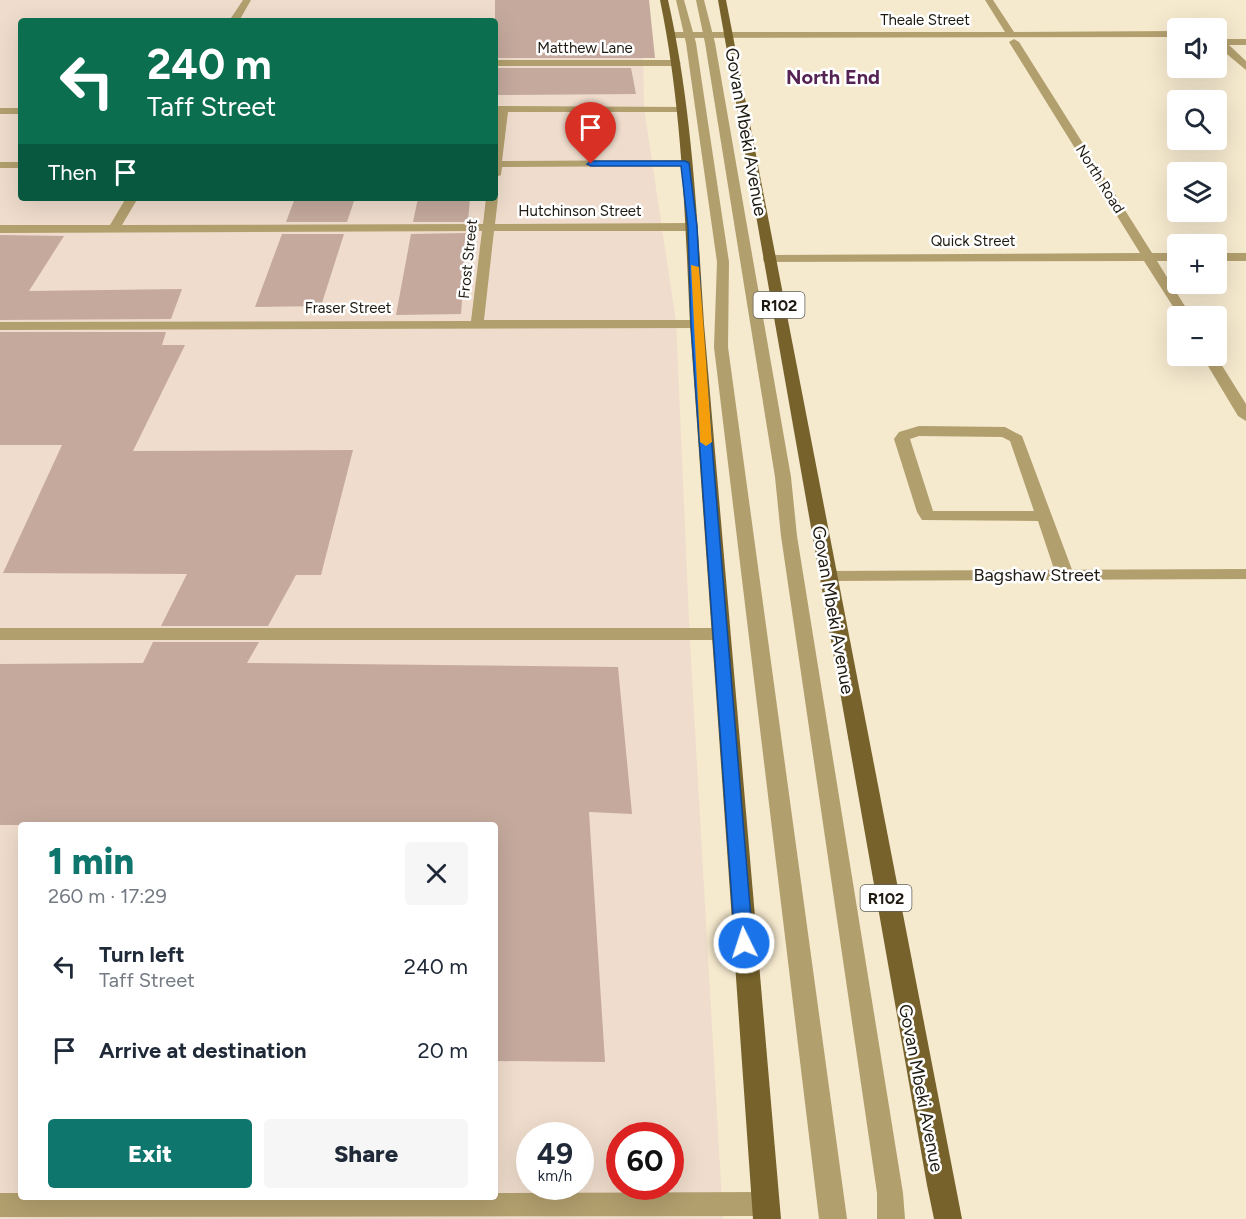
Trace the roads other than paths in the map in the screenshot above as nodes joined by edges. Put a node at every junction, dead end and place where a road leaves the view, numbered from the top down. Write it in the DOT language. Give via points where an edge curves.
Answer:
graph roads {
  1 [pos="247,0"];
  2 [pos="664,0"];
  3 [pos="680,0"];
  4 [pos="700,0"];
  5 [pos="722,0"];
  6 [pos="989,0"];
  7 [pos="236,18"];
  8 [pos="1167,34"];
  9 [pos="1246,34"];
  10 [pos="1227,37"];
  11 [pos="1013,38"];
  12 [pos="682,39"];
  13 [pos="709,39"];
  14 [pos="729,39"];
  15 [pos="1227,40"];
  16 [pos="1167,42"];
  17 [pos="1246,42"];
  18 [pos="1227,48"];
  19 [pos="498,63"];
  20 [pos="676,63"];
  21 [pos="1246,67"];
  22 [pos="499,109"];
  23 [pos="680,109"];
  24 [pos="0,111"];
  25 [pos="18,111"];
  26 [pos="498,127"];
  27 [pos="685,163"];
  28 [pos="498,164"];
  29 [pos="0,165"];
  30 [pos="18,165"];
  31 [pos="130,201"];
  32 [pos="492,201"];
  33 [pos="692,227"];
  34 [pos="114,228"];
  35 [pos="488,228"];
  36 [pos="0,229"];
  37 [pos="1149,257"];
  38 [pos="1167,257"];
  39 [pos="1227,257"];
  40 [pos="1246,257"];
  41 [pos="769,259"];
  42 [pos="1179,306"];
  43 [pos="477,324"];
  44 [pos="697,324"];
  45 [pos="0,326"];
  46 [pos="1215,366"];
  47 [pos="1246,416"];
  48 [pos="1045,516"];
  49 [pos="1246,574"];
  50 [pos="1065,575"];
  51 [pos="828,576"];
  52 [pos="0,634"];
  53 [pos="721,634"];
  54 [pos="0,1205"];
  55 [pos="766,1211"];
  56 [pos="833,1219"];
  57 [pos="891,1219"];
  58 [pos="948,1219"];
  1 -- 7 [label="street"];
  2 -- 12 [label="main road"];
  3 -- 12 [label="street"];
  4 -- 13 [label="street"];
  5 -- 14 [label="main road, Govan Mbeki Avenue / R102"];
  6 -- 11 [label="street, North Road"];
  8 -- 11 [label="street, Theale Street"];
  9 -- 10 [label="street"];
  11 -- 14 [label="street, Theale Street"];
  11 -- 16 [label="street, Theale Street"];
  11 -- 37 [label="street, North Road"];
  12 -- 13 [label="street, Theale Street"];
  12 -- 20 [label="main road"];
  12 -- 56 [label="street" via="723,262 721,347"];
  13 -- 14 [label="street, Theale Street"];
  13 -- 57 [label="street" via="783,477"];
  14 -- 41 [label="main road, Govan Mbeki Avenue / R102"];
  15 -- 17 [label="street"];
  18 -- 21 [label="street"];
  19 -- 20 [label="street, Matthew Lane"];
  20 -- 23 [label="main road"];
  22 -- 23 [label="street"];
  22 -- 26 [label="street"];
  23 -- 27 [label="main road"];
  24 -- 25 [label="street"];
  27 -- 28 [label="street"];
  27 -- 33 [label="main road"];
  29 -- 30 [label="street"];
  31 -- 34 [label="street"];
  32 -- 35 [label="street, Frost Street"];
  33 -- 35 [label="street, Hutchinson Street"];
  33 -- 44 [label="main road"];
  34 -- 35 [label="street, Hutchinson Street"];
  34 -- 36 [label="street, Hutchinson Street"];
  35 -- 43 [label="street, Frost Street"];
  37 -- 38 [label="street, Quick Street"];
  37 -- 41 [label="street, Quick Street"];
  37 -- 42 [label="street, North Road"];
  39 -- 40 [label="street"];
  41 -- 51 [label="main road, Govan Mbeki Avenue / R102"];
  43 -- 44 [label="street, Fraser Street"];
  43 -- 45 [label="street, Fraser Street"];
  44 -- 53 [label="main road"];
  46 -- 47 [label="street"];
  48 -- 48 [label="street" via="1017,439 1012,435 919,431 904,435 902,439 928,516"];
  48 -- 50 [label="street"];
  49 -- 50 [label="street, Bagshaw Street"];
  50 -- 51 [label="street, Bagshaw Street"];
  51 -- 58 [label="main road, Govan Mbeki Avenue / R102"];
  52 -- 53 [label="street"];
  53 -- 55 [label="main road"];
  54 -- 55 [label="street"];
}
